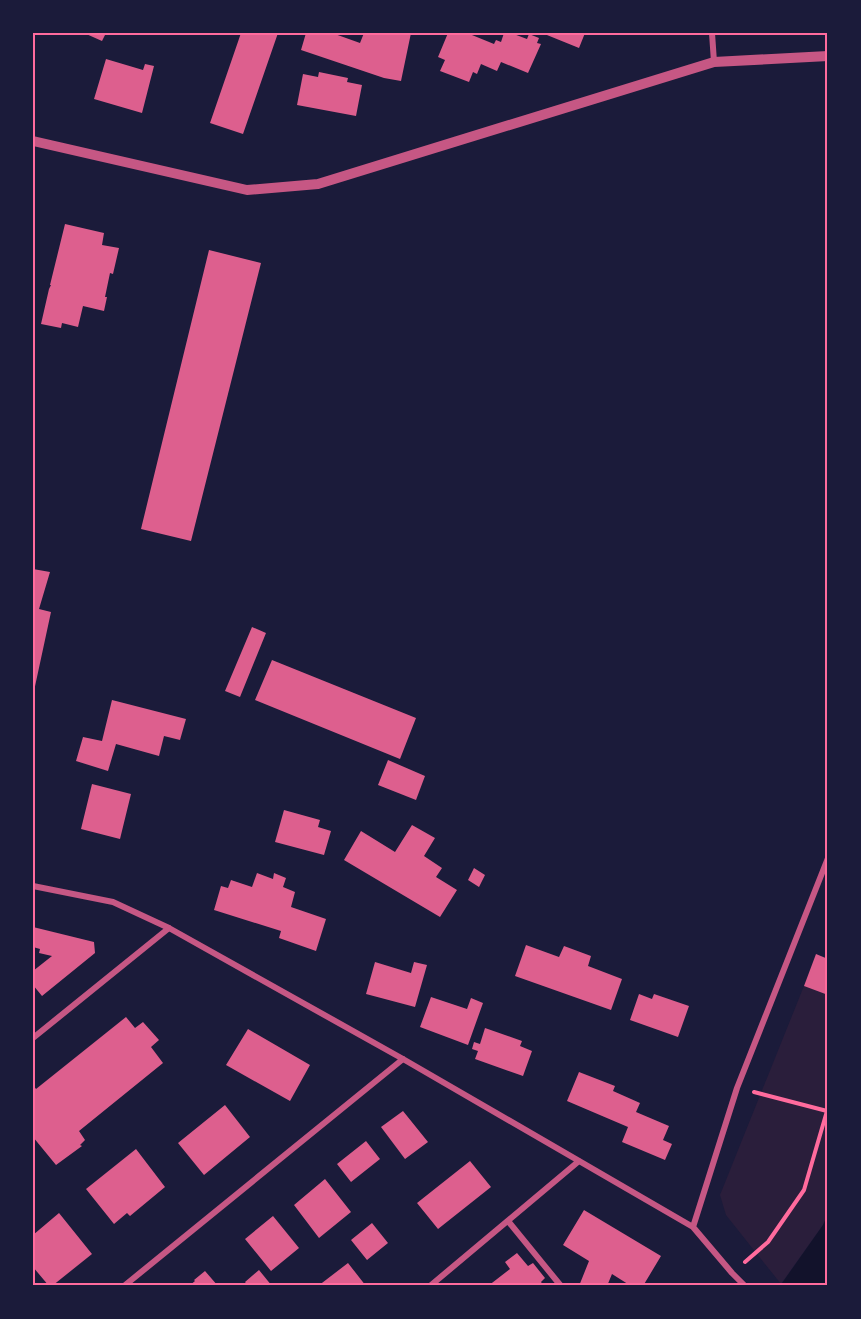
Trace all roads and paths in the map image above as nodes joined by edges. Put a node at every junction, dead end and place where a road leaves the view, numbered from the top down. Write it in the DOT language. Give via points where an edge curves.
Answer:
graph roads {
  1 [pos="712,33"];
  2 [pos="828,56"];
  3 [pos="714,62"];
  4 [pos="33,141"];
  5 [pos="828,858"];
  6 [pos="33,886"];
  7 [pos="169,928"];
  8 [pos="33,1038"];
  9 [pos="403,1059"];
  10 [pos="737,1088"];
  11 [pos="827,1110"];
  12 [pos="579,1161"];
  13 [pos="508,1221"];
  14 [pos="693,1227"];
  15 [pos="732,1273"];
  16 [pos="124,1286"];
  17 [pos="430,1286"];
  18 [pos="561,1286"];
  19 [pos="745,1286"];
  1 -- 3 [label="street"];
  2 -- 3 [label="street"];
  3 -- 4 [label="street" via="318,184 248,190"];
  5 -- 10 [label="street"];
  6 -- 7 [label="street" via="113,902"];
  7 -- 8 [label="street"];
  7 -- 9 [label="street"];
  9 -- 12 [label="street"];
  9 -- 16 [label="street"];
  10 -- 11 [label="path"];
  10 -- 14 [label="street"];
  11 -- 15 [label="path" via="804,1191 768,1242"];
  12 -- 13 [label="street"];
  12 -- 14 [label="street"];
  13 -- 17 [label="street"];
  13 -- 18 [label="street"];
  14 -- 15 [label="street"];
  15 -- 19 [label="street"];
}
